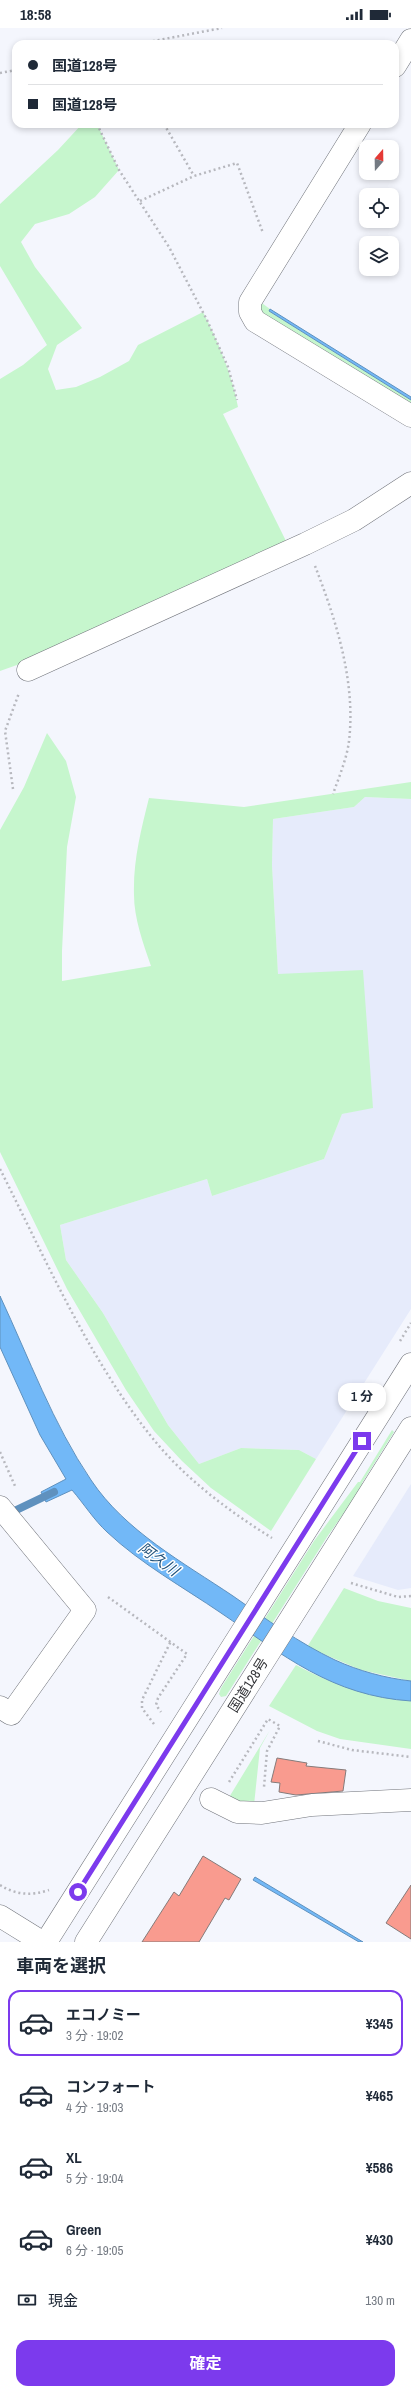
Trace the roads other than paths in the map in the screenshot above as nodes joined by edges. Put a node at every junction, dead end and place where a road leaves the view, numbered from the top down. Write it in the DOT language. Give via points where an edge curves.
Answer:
graph roads {
  1 [pos="411,40"];
  2 [pos="399,60"];
  3 [pos="358,128"];
  4 [pos="411,416"];
  5 [pos="411,483"];
  6 [pos="28,670"];
  7 [pos="411,1364"];
  8 [pos="411,1428"];
  9 [pos="0,1507"];
  10 [pos="0,1707"];
  11 [pos="211,1800"];
  12 [pos="411,1800"];
  13 [pos="0,1916"];
  14 [pos="42,1942"];
  15 [pos="46,1942"];
  16 [pos="86,1942"];
  1 -- 2 [label="main road"];
  3 -- 4 [label="main road" via="250,302 252,317"];
  5 -- 6 [label="main road" via="354,520 305,544"];
  7 -- 15 [label="main road"];
  8 -- 16 [label="main road, 国道128号"];
  9 -- 10 [label="main road" via="85,1610 11,1714"];
  11 -- 12 [label="main road" via="237,1812 262,1813 312,1805"];
  13 -- 14 [label="main road"];
}
